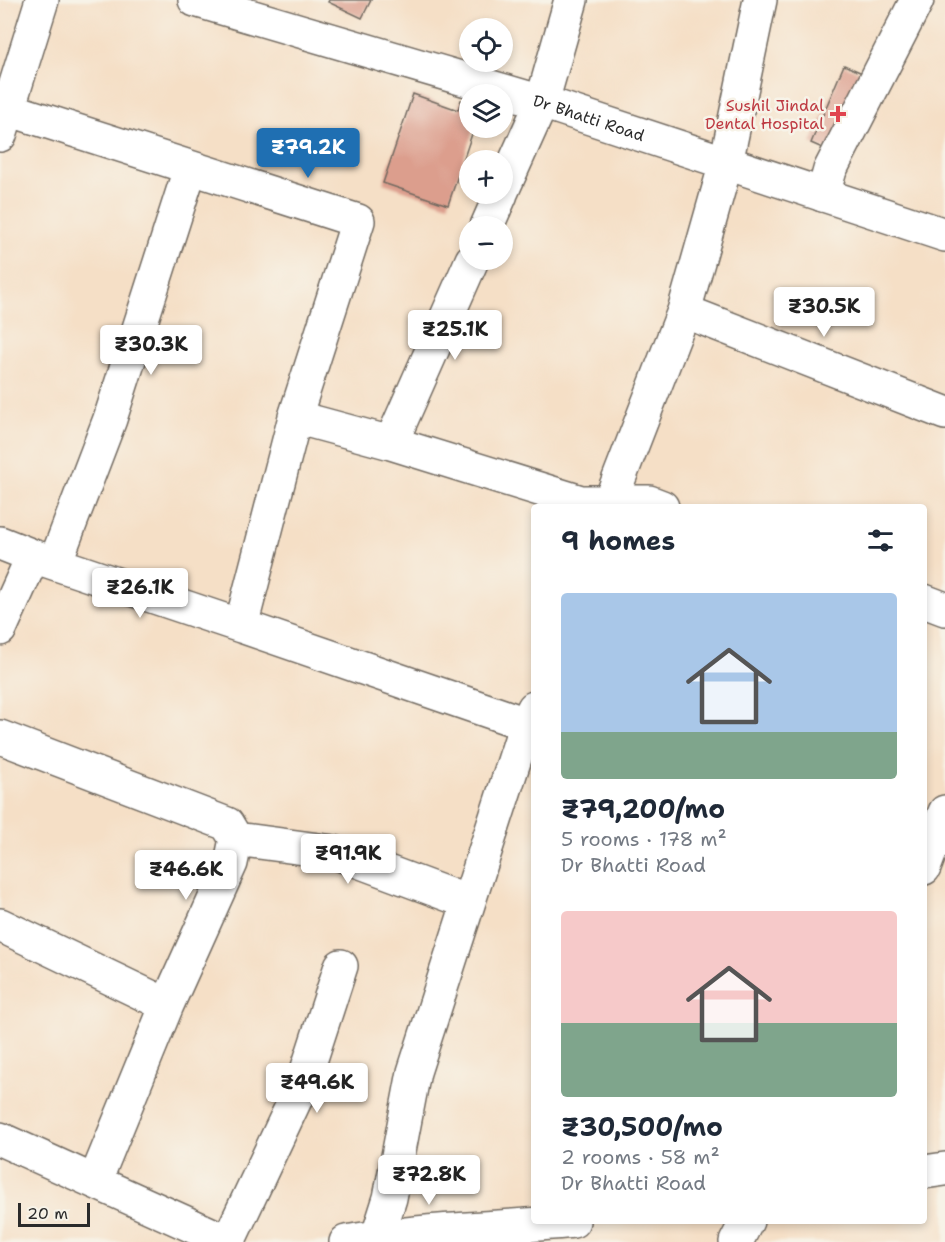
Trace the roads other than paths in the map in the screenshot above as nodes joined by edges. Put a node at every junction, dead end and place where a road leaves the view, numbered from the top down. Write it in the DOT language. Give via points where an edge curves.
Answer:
graph roads {
  1 [pos="42,0"];
  2 [pos="195,0"];
  3 [pos="571,0"];
  4 [pos="760,0"];
  5 [pos="917,0"];
  6 [pos="542,102"];
  7 [pos="4,122"];
  8 [pos="726,163"];
  9 [pos="513,167"];
  10 [pos="190,169"];
  11 [pos="823,195"];
  12 [pos="945,235"];
  13 [pos="468,270"];
  14 [pos="684,311"];
  15 [pos="945,412"];
  16 [pos="295,417"];
  17 [pos="391,443"];
  18 [pos="609,504"];
  19 [pos="655,504"];
  20 [pos="0,543"];
  21 [pos="44,560"];
  22 [pos="927,602"];
  23 [pos="945,609"];
  24 [pos="242,626"];
  25 [pos="0,629"];
  26 [pos="530,716"];
  27 [pos="0,737"];
  28 [pos="927,805"];
  29 [pos="945,812"];
  30 [pos="236,840"];
  31 [pos="927,860"];
  32 [pos="468,902"];
  33 [pos="0,925"];
  34 [pos="341,966"];
  35 [pos="167,1005"];
  36 [pos="0,1139"];
  37 [pos="945,1169"];
  38 [pos="927,1172"];
  39 [pos="95,1181"];
  40 [pos="558,1224"];
  41 [pos="745,1224"];
  42 [pos="532,1229"];
  43 [pos="378,1236"];
  44 [pos="228,1242"];
  45 [pos="346,1242"];
  46 [pos="736,1242"];
  1 -- 7 [label="street"];
  2 -- 6 [label="street, Dr Bhatti Road"];
  3 -- 6 [label="street"];
  4 -- 8 [label="street"];
  5 -- 11 [label="street" via="830,170"];
  6 -- 8 [label="street, Dr Bhatti Road"];
  6 -- 9 [label="street"];
  7 -- 10 [label="street"];
  8 -- 11 [label="street, Dr Bhatti Road"];
  8 -- 14 [label="street"];
  10 -- 16 [label="street" via="358,221"];
  10 -- 21 [label="street" via="110,419"];
  11 -- 12 [label="street, Dr Bhatti Road"];
  13 -- 17 [label="street"];
  14 -- 15 [label="street"];
  14 -- 18 [label="street"];
  16 -- 17 [label="street"];
  16 -- 24 [label="street"];
  17 -- 18 [label="street" via="580,502"];
  18 -- 19 [label="street"];
  20 -- 21 [label="street"];
  21 -- 24 [label="street"];
  21 -- 25 [label="street"];
  22 -- 23 [label="street"];
  24 -- 26 [label="street"];
  26 -- 32 [label="street"];
  27 -- 30 [label="street" via="227,824"];
  28 -- 29 [label="street"];
  29 -- 31 [label="street"];
  30 -- 32 [label="street" via="334,852"];
  30 -- 35 [label="street" via="231,863"];
  32 -- 43 [label="street" via="414,1072 390,1198"];
  33 -- 35 [label="street"];
  34 -- 44 [label="street" via="303,1083"];
  35 -- 39 [label="street"];
  36 -- 39 [label="street"];
  37 -- 38 [label="street"];
  39 -- 44 [label="street"];
  40 -- 42 [label="street"];
  41 -- 46 [label="street"];
  42 -- 43 [label="street"];
  43 -- 45 [label="street"];
}
